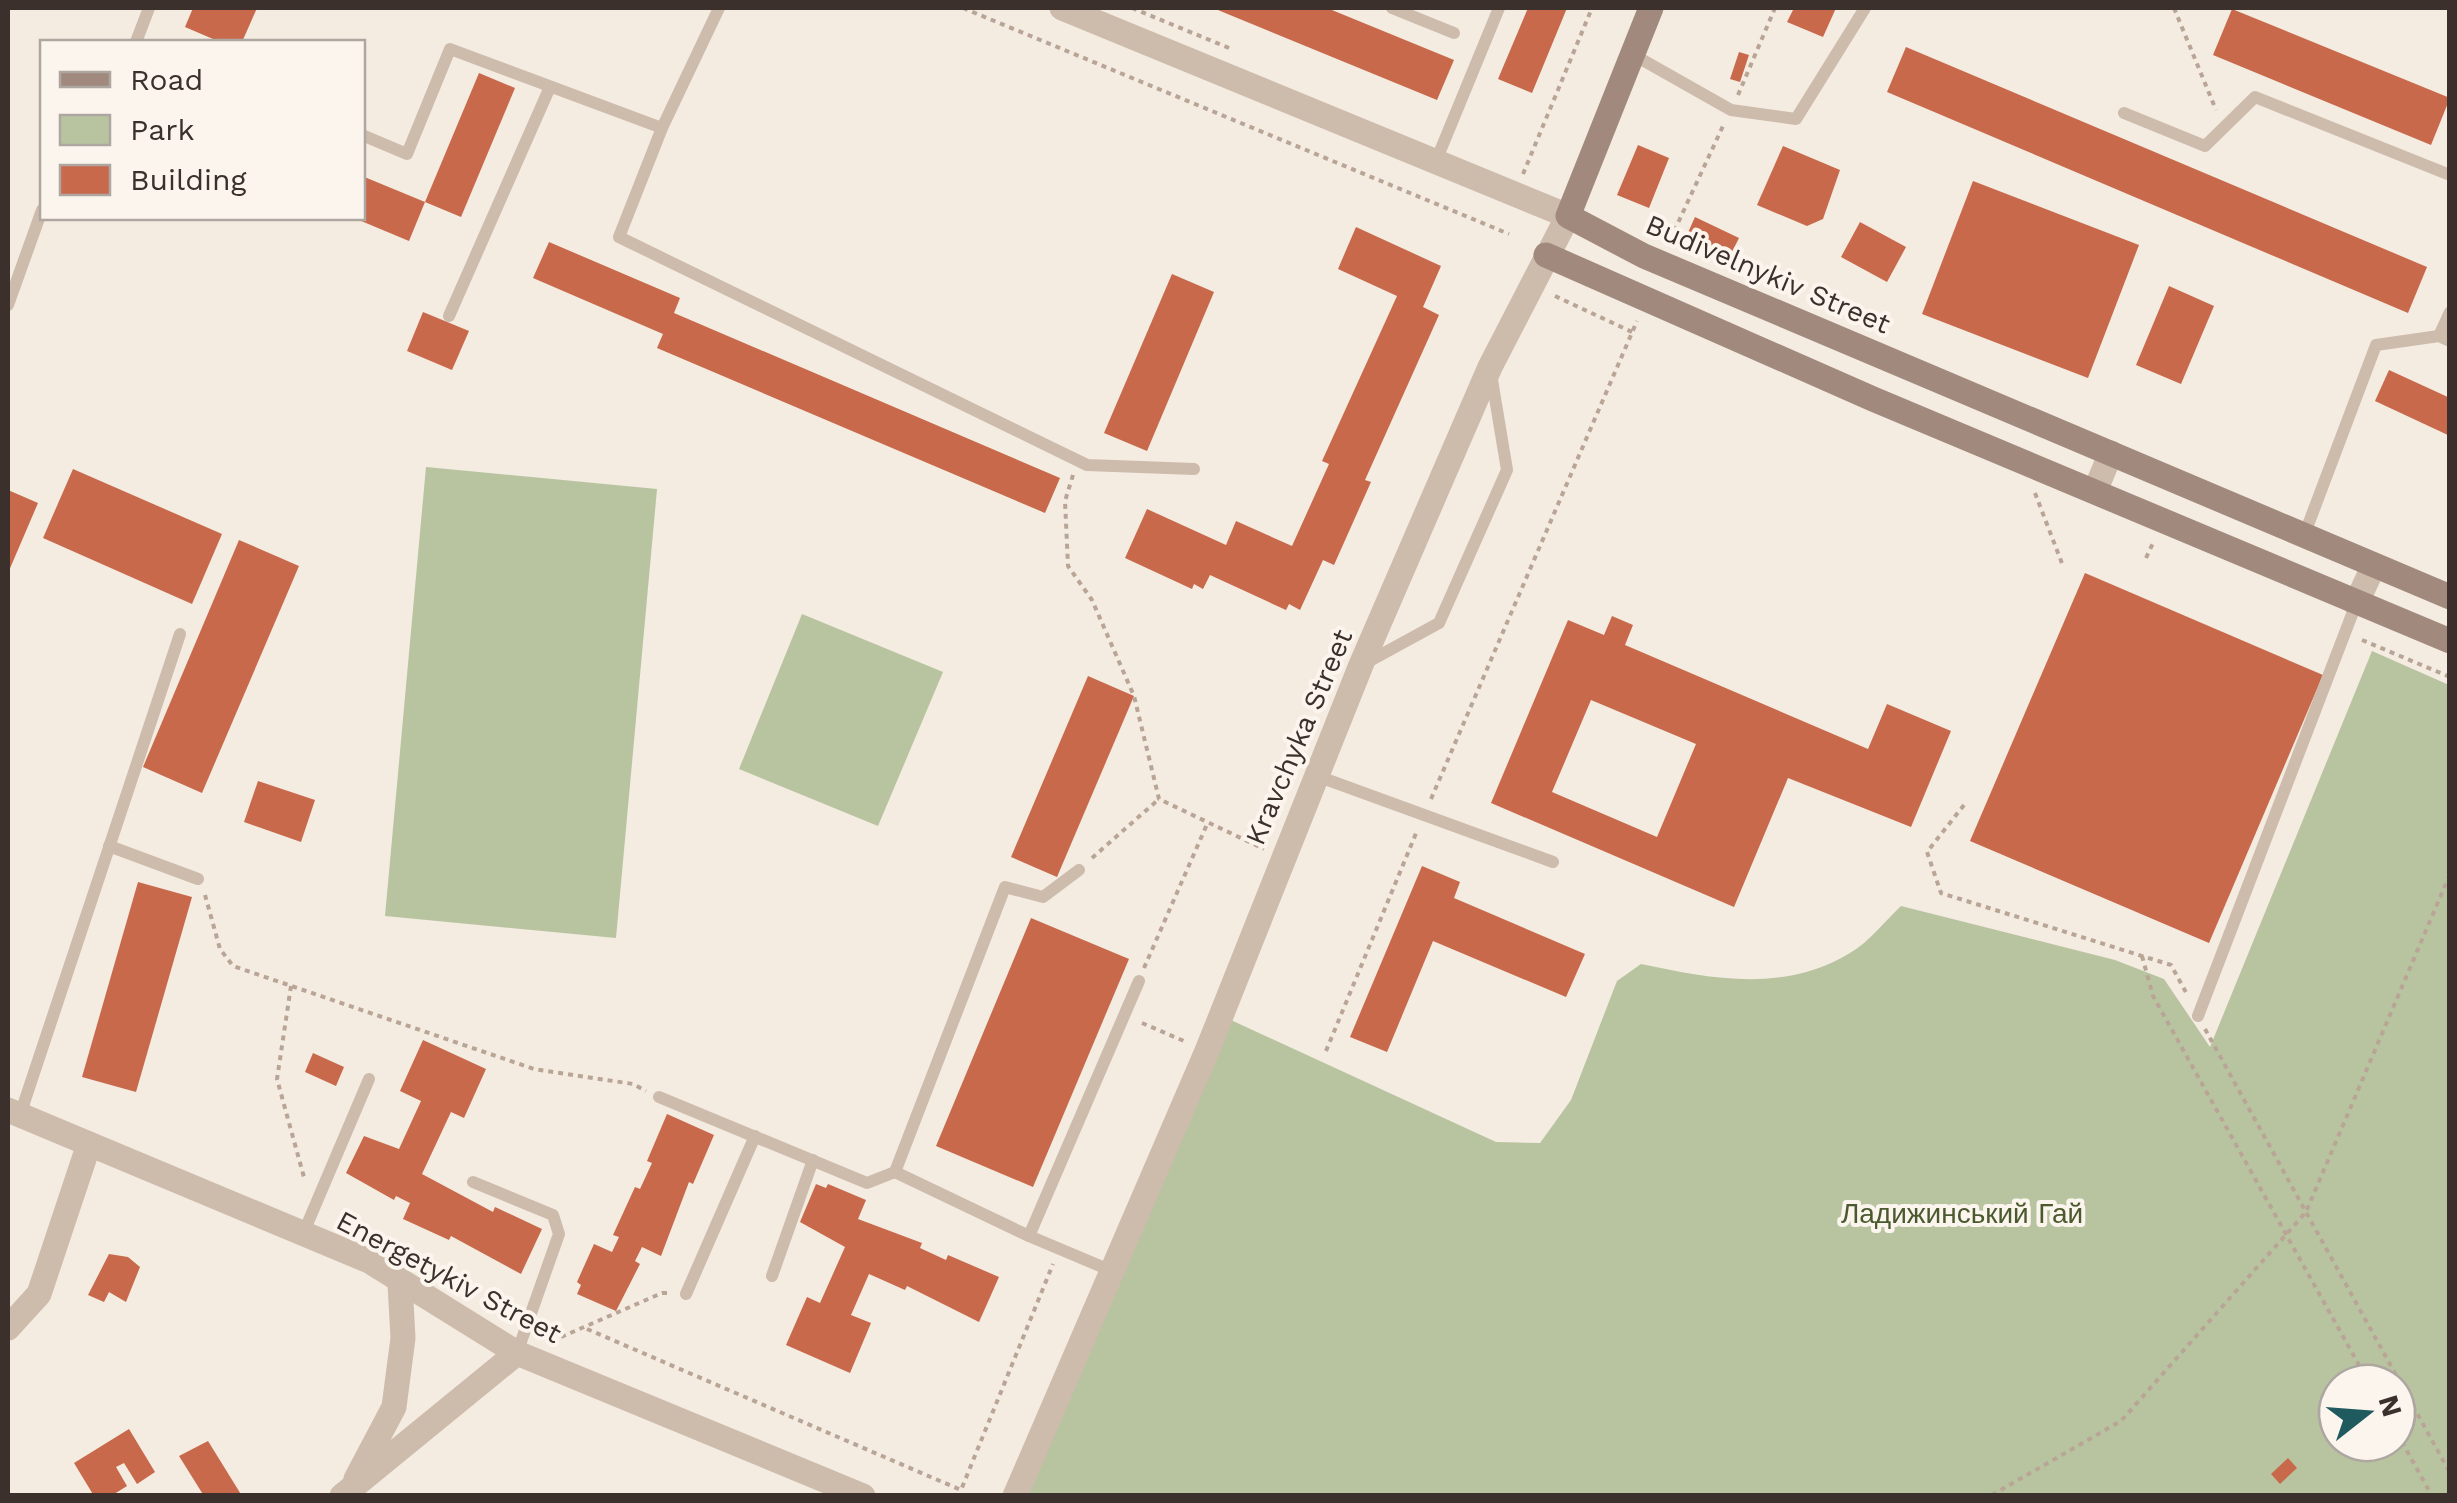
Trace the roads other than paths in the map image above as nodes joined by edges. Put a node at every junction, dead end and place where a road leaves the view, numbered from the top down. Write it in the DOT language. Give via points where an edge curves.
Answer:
graph roads {
  1 [pos="149,8"];
  2 [pos="720,8"];
  3 [pos="1062,8"];
  4 [pos="1392,8"];
  5 [pos="1499,8"];
  6 [pos="1651,8"];
  7 [pos="1865,8"];
  8 [pos="1454,34"];
  9 [pos="137,40"];
  10 [pos="1632,54"];
  11 [pos="550,87"];
  12 [pos="2124,113"];
  13 [pos="662,128"];
  14 [pos="365,136"];
  15 [pos="1436,161"];
  16 [pos="2450,175"];
  17 [pos="40,216"];
  18 [pos="1568,216"];
  19 [pos="1546,255"];
  20 [pos="8,305"];
  21 [pos="2450,312"];
  22 [pos="449,316"];
  23 [pos="2444,339"];
  24 [pos="1490,367"];
  25 [pos="2111,453"];
  26 [pos="1194,469"];
  27 [pos="2095,492"];
  28 [pos="2305,534"];
  29 [pos="2374,564"];
  30 [pos="2450,597"];
  31 [pos="2356,604"];
  32 [pos="180,634"];
  33 [pos="2450,641"];
  34 [pos="1361,665"];
  35 [pos="1318,776"];
  36 [pos="109,846"];
  37 [pos="1553,862"];
  38 [pos="1079,870"];
  39 [pos="198,879"];
  40 [pos="1138,982"];
  41 [pos="2196,1013"];
  42 [pos="369,1079"];
  43 [pos="659,1098"];
  44 [pos="14,1112"];
  45 [pos="755,1136"];
  46 [pos="89,1144"];
  47 [pos="813,1160"];
  48 [pos="895,1172"];
  49 [pos="473,1182"];
  50 [pos="308,1222"];
  51 [pos="1029,1236"];
  52 [pos="1113,1271"];
  53 [pos="772,1276"];
  54 [pos="400,1284"];
  55 [pos="686,1294"];
  56 [pos="8,1328"];
  57 [pos="517,1353"];
  58 [pos="347,1492"];
  59 [pos="863,1496"];
  60 [pos="1015,1496"];
  1 -- 9 [label="lane"];
  2 -- 13 [label="lane"];
  3 -- 15 [label="street, Budivelnykiv Street"];
  4 -- 8 [label="lane"];
  5 -- 15 [label="lane"];
  6 -- 10 [label="street, Kravchyka Street"];
  7 -- 10 [label="lane" via="1796,119 1731,110"];
  10 -- 18 [label="street, Kravchyka Street"];
  11 -- 13 [label="lane"];
  11 -- 14 [label="lane" via="450,49 408,154"];
  11 -- 22 [label="lane"];
  12 -- 16 [label="lane" via="2205,146 2255,97"];
  13 -- 26 [label="lane" via="619,237 1086,465"];
  15 -- 18 [label="street, Budivelnykiv Street"];
  17 -- 20 [label="lane"];
  18 -- 19 [label="street, Kravchyka Street"];
  18 -- 25 [label="street, Budivelnykiv Street" via="1644,256"];
  19 -- 24 [label="street, Kravchyka Street"];
  19 -- 27 [label="street"];
  21 -- 23 [label="lane"];
  23 -- 28 [label="lane" via="2376,345"];
  24 -- 34 [label="street, Kravchyka Street"];
  24 -- 34 [label="lane" via="1507,470 1439,623"];
  25 -- 27 [label="street"];
  25 -- 28 [label="street, Budivelnykiv Street"];
  27 -- 31 [label="street"];
  28 -- 29 [label="street, Budivelnykiv Street"];
  29 -- 30 [label="street, Budivelnykiv Street"];
  29 -- 31 [label="street"];
  31 -- 33 [label="street"];
  31 -- 41 [label="lane"];
  32 -- 36 [label="lane"];
  34 -- 35 [label="street, Kravchyka Street"];
  35 -- 37 [label="lane"];
  35 -- 52 [label="street, Kravchyka Street"];
  36 -- 39 [label="lane"];
  36 -- 44 [label="lane"];
  38 -- 48 [label="lane" via="1043,896 1005,887"];
  40 -- 51 [label="lane"];
  42 -- 50 [label="lane"];
  43 -- 45 [label="lane"];
  44 -- 46 [label="street, Energetykiv Street"];
  45 -- 47 [label="lane"];
  45 -- 55 [label="lane"];
  46 -- 50 [label="street, Energetykiv Street"];
  46 -- 56 [label="street" via="39,1294"];
  47 -- 48 [label="lane" via="867,1184"];
  47 -- 53 [label="lane"];
  48 -- 51 [label="lane"];
  49 -- 57 [label="lane" via="553,1215 559,1234"];
  50 -- 54 [label="street, Energetykiv Street"];
  51 -- 52 [label="lane"];
  52 -- 60 [label="street, Kravchyka Street"];
  54 -- 57 [label="street, Energetykiv Street"];
  54 -- 58 [label="street" via="403,1338 394,1407"];
  57 -- 58 [label="street"];
  57 -- 59 [label="street, Energetykiv Street"];
}
